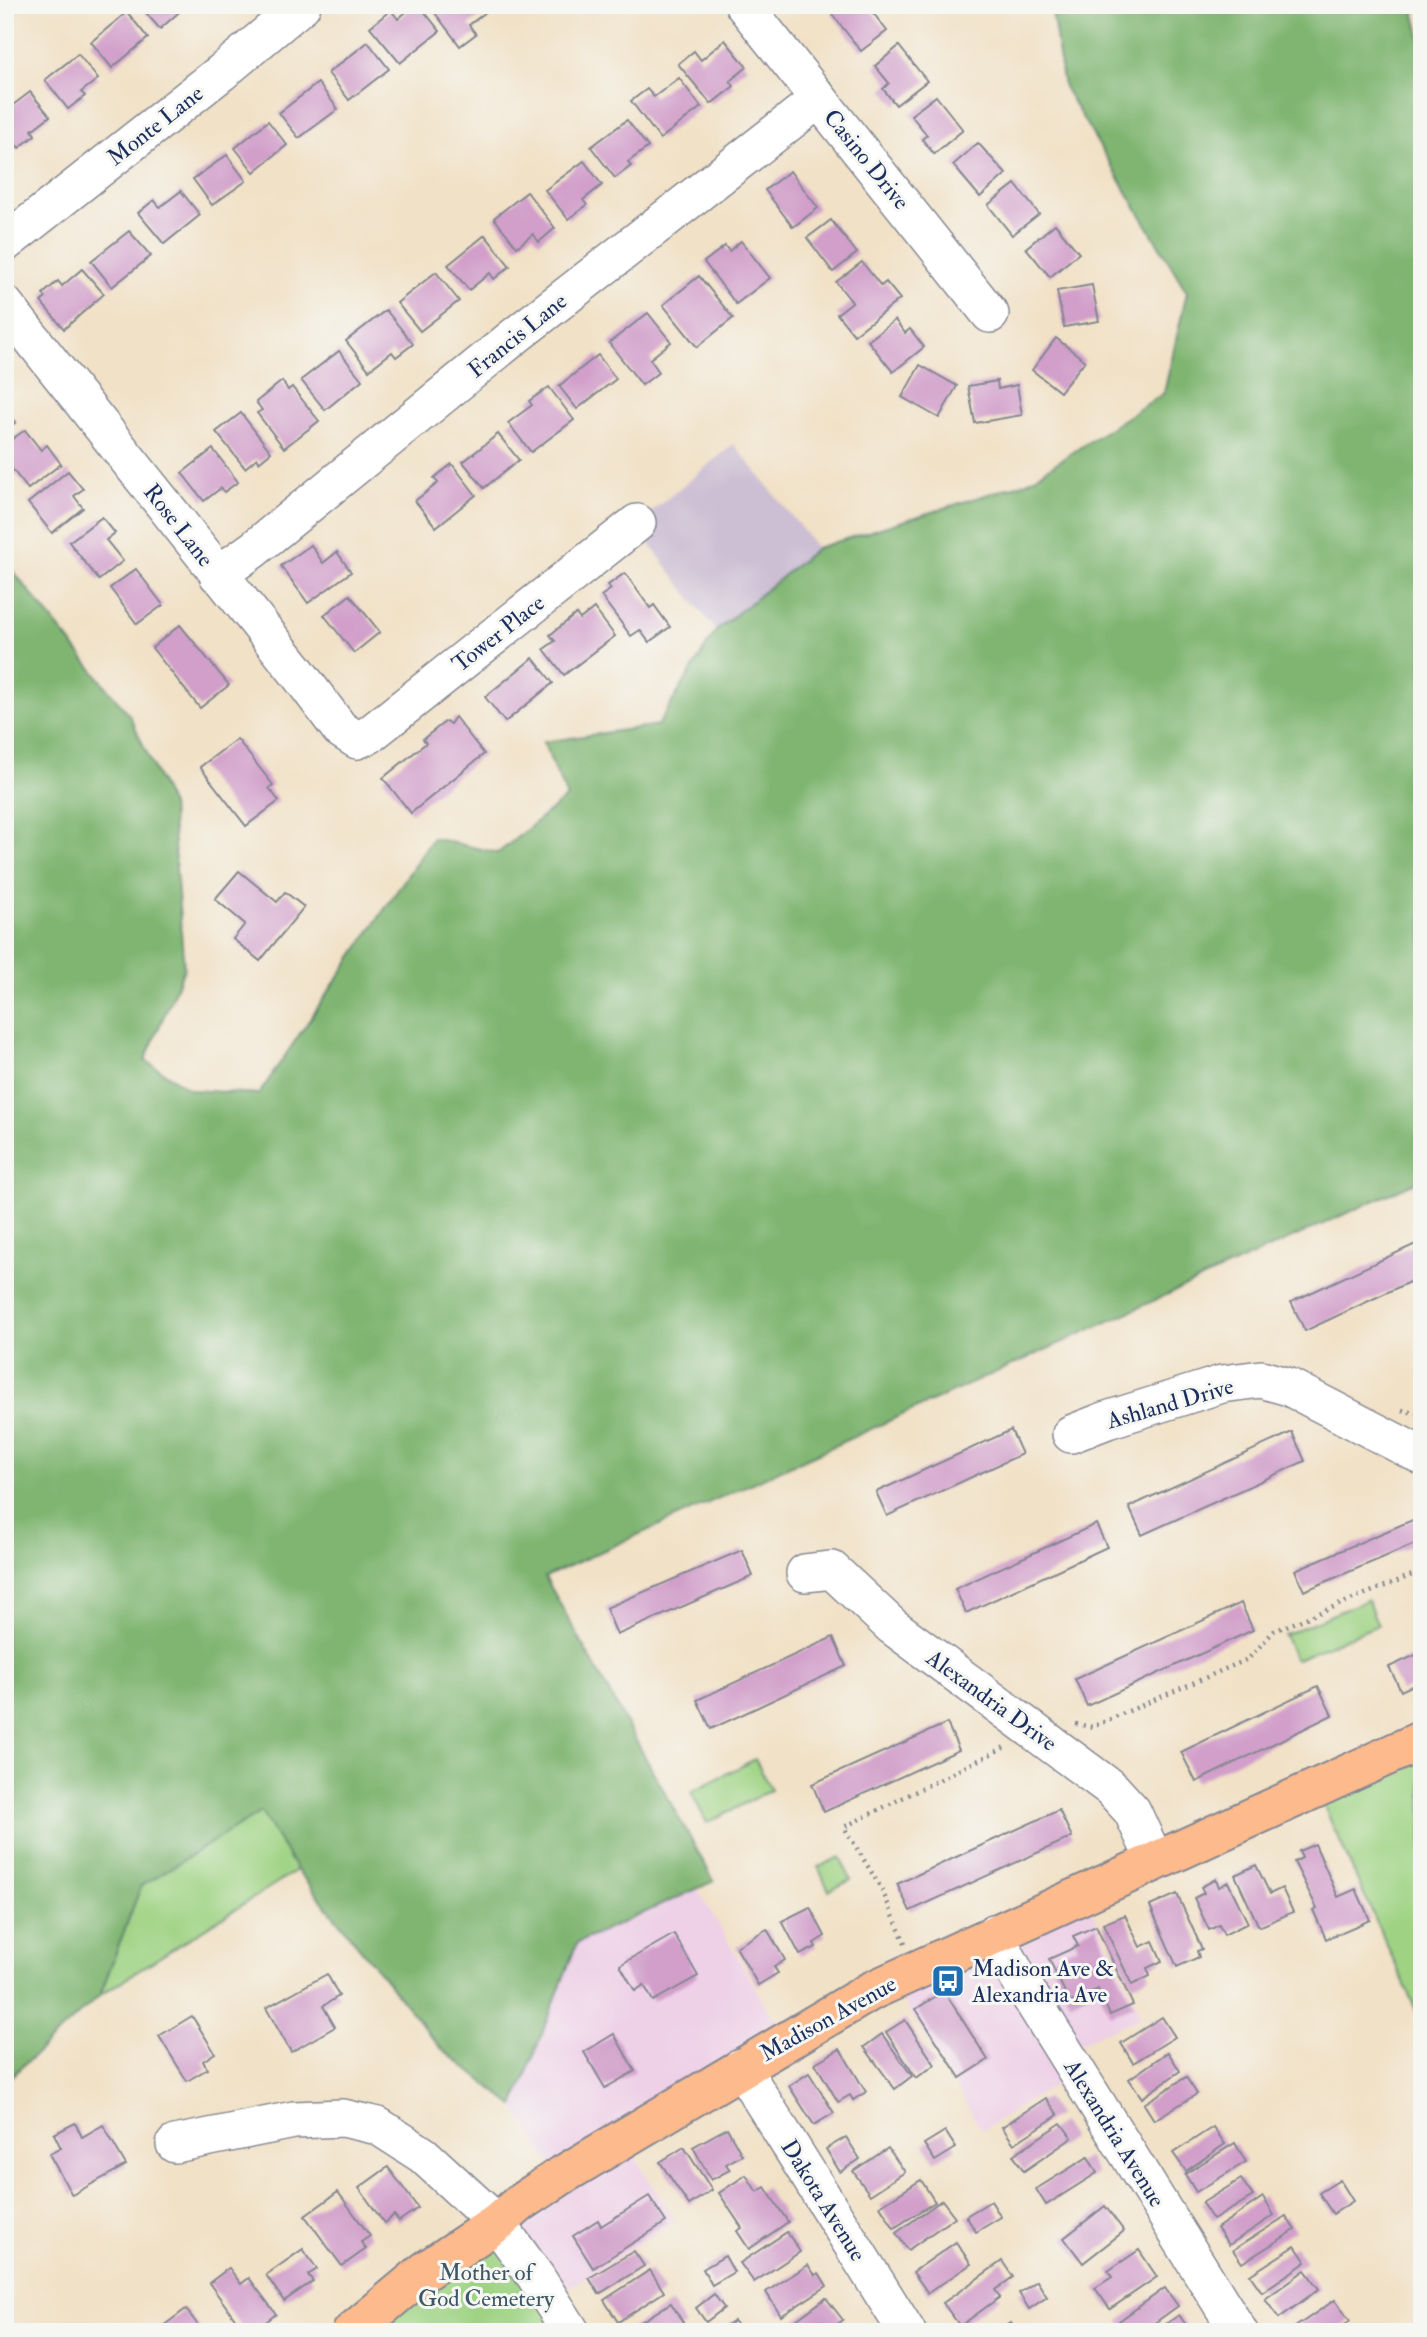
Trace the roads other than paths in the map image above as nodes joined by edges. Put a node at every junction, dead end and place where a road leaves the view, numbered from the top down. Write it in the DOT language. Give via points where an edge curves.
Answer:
graph roads {
  1 [pos="302,5"];
  2 [pos="744,5"];
  3 [pos="818,99"];
  4 [pos="5,243"];
  5 [pos="5,304"];
  6 [pos="990,314"];
  7 [pos="637,523"];
  8 [pos="218,575"];
  9 [pos="357,740"];
  10 [pos="1071,1434"];
  11 [pos="1422,1456"];
  12 [pos="805,1573"];
  13 [pos="1422,1740"];
  14 [pos="1155,1861"];
  15 [pos="994,1933"];
  16 [pos="741,2067"];
  17 [pos="175,2144"];
  18 [pos="497,2222"];
  19 [pos="352,2332"];
  20 [pos="571,2332"];
  21 [pos="906,2332"];
  22 [pos="1239,2332"];
  1 -- 4 [label="street, Monte Lane"];
  2 -- 3 [label="street, Casino Drive"];
  3 -- 6 [label="street, Casino Drive"];
  3 -- 8 [label="street, Francis Lane"];
  5 -- 8 [label="street, Rose Lane"];
  7 -- 9 [label="street, Tower Place"];
  8 -- 9 [label="street, Rose Lane" via="340,729"];
  10 -- 11 [label="street, Ashland Drive" via="1222,1384 1261,1379 1289,1387"];
  12 -- 14 [label="street, Alexandria Drive" via="832,1570 892,1626 1112,1789 1132,1811"];
  13 -- 14 [label="main road, Madison Avenue"];
  14 -- 15 [label="main road, Madison Avenue"];
  15 -- 16 [label="main road, Madison Avenue" via="871,1991"];
  15 -- 22 [label="street, Alexandria Avenue"];
  16 -- 18 [label="main road, Madison Avenue" via="559,2176"];
  16 -- 21 [label="street, Dakota Avenue"];
  17 -- 18 [label="street" via="294,2120 343,2118 378,2126 423,2155"];
  18 -- 19 [label="main road, Madison Avenue" via="425,2271"];
  18 -- 20 [label="street"];
}
